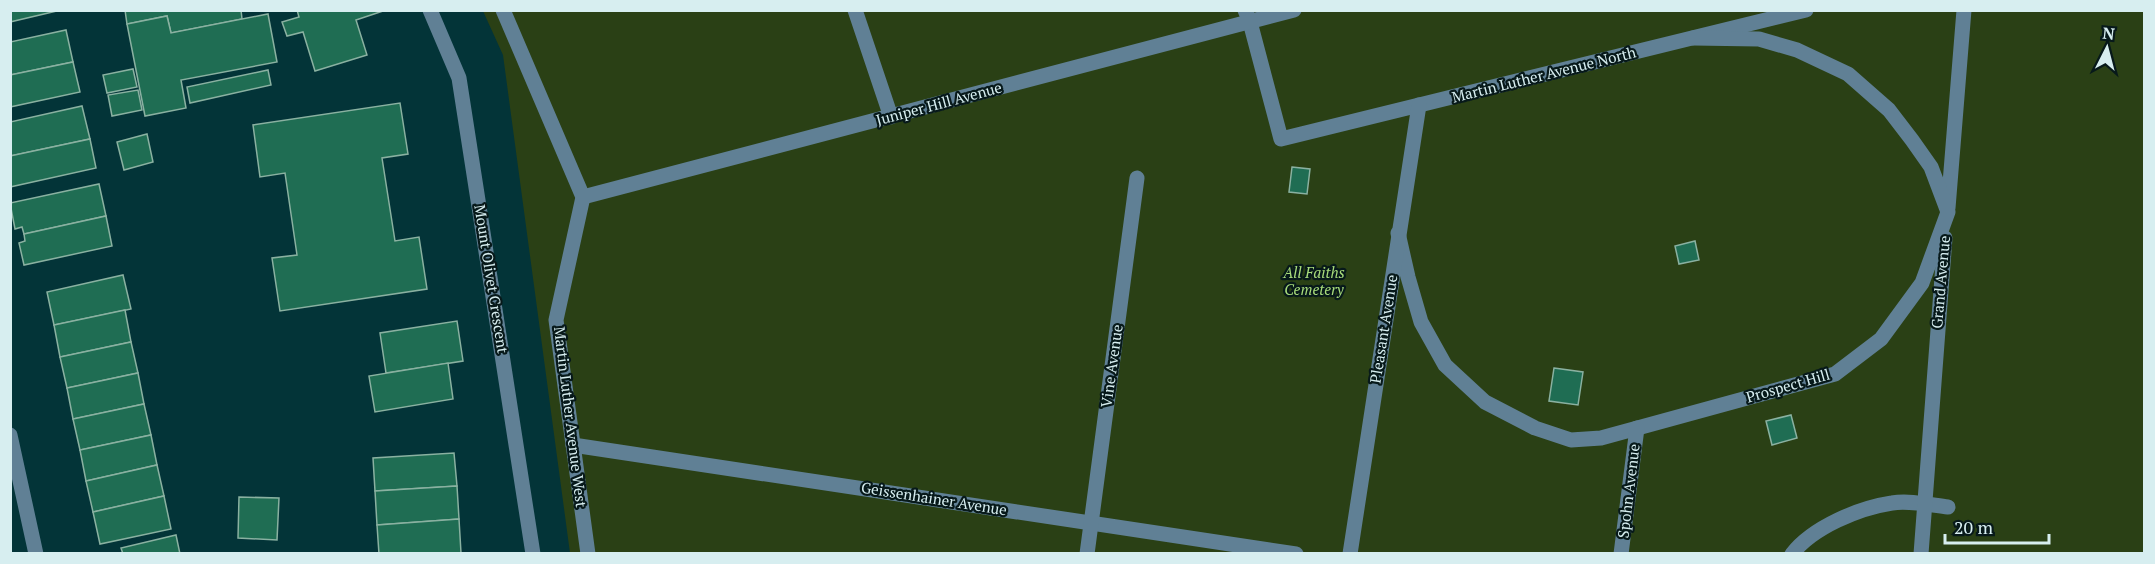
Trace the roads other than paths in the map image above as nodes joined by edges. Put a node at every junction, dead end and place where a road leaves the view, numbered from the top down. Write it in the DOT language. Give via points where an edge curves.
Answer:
graph roads {
  1 [pos="430,10"];
  2 [pos="503,10"];
  3 [pos="855,10"];
  4 [pos="1294,10"];
  5 [pos="1806,10"];
  6 [pos="1964,10"];
  7 [pos="1248,16"];
  8 [pos="1693,38"];
  9 [pos="1419,105"];
  10 [pos="891,117"];
  11 [pos="1137,178"];
  12 [pos="583,197"];
  13 [pos="1948,212"];
  14 [pos="1398,233"];
  15 [pos="1637,428"];
  16 [pos="10,435"];
  17 [pos="573,445"];
  18 [pos="1925,505"];
  19 [pos="1948,507"];
  20 [pos="1091,522"];
  21 [pos="36,554"];
  22 [pos="533,554"];
  23 [pos="588,554"];
  24 [pos="1087,554"];
  25 [pos="1296,554"];
  26 [pos="1350,554"];
  27 [pos="1622,554"];
  28 [pos="1792,554"];
  29 [pos="1921,554"];
  1 -- 22 [label="street, Mount Olivet Crescent" via="459,78"];
  2 -- 12 [label="street"];
  3 -- 10 [label="street"];
  4 -- 7 [label="street, Juniper Hill Avenue"];
  5 -- 8 [label="street, Martin Luther Avenue North"];
  6 -- 13 [label="street, Grand Avenue"];
  7 -- 9 [label="street, Martin Luther Avenue North" via="1281,139"];
  7 -- 10 [label="street, Juniper Hill Avenue"];
  8 -- 9 [label="street, Martin Luther Avenue North"];
  8 -- 13 [label="street" via="1759,39 1797,50 1848,74 1889,110 1912,140 1931,167"];
  9 -- 14 [label="street, Pleasant Avenue"];
  10 -- 12 [label="street, Juniper Hill Avenue"];
  11 -- 20 [label="street, Vine Avenue"];
  12 -- 17 [label="street, Martin Luther Avenue West" via="556,320"];
  13 -- 15 [label="street, Prospect Hill" via="1922,283 1881,339 1835,374"];
  13 -- 18 [label="street, Grand Avenue"];
  14 -- 15 [label="street, Prospect Hill" via="1421,322 1445,365 1485,402 1535,428 1571,440 1601,438"];
  14 -- 26 [label="street, Pleasant Avenue"];
  15 -- 27 [label="street, Spohn Avenue"];
  16 -- 21 [label="street"];
  17 -- 20 [label="street, Geissenhainer Avenue"];
  17 -- 23 [label="street, Martin Luther Avenue West"];
  18 -- 19 [label="street"];
  18 -- 28 [label="street" via="1893,502 1838,519 1802,542"];
  18 -- 29 [label="street, Grand Avenue"];
  20 -- 24 [label="street, Vine Avenue"];
  20 -- 25 [label="street, Geissenhainer Avenue"];
}
